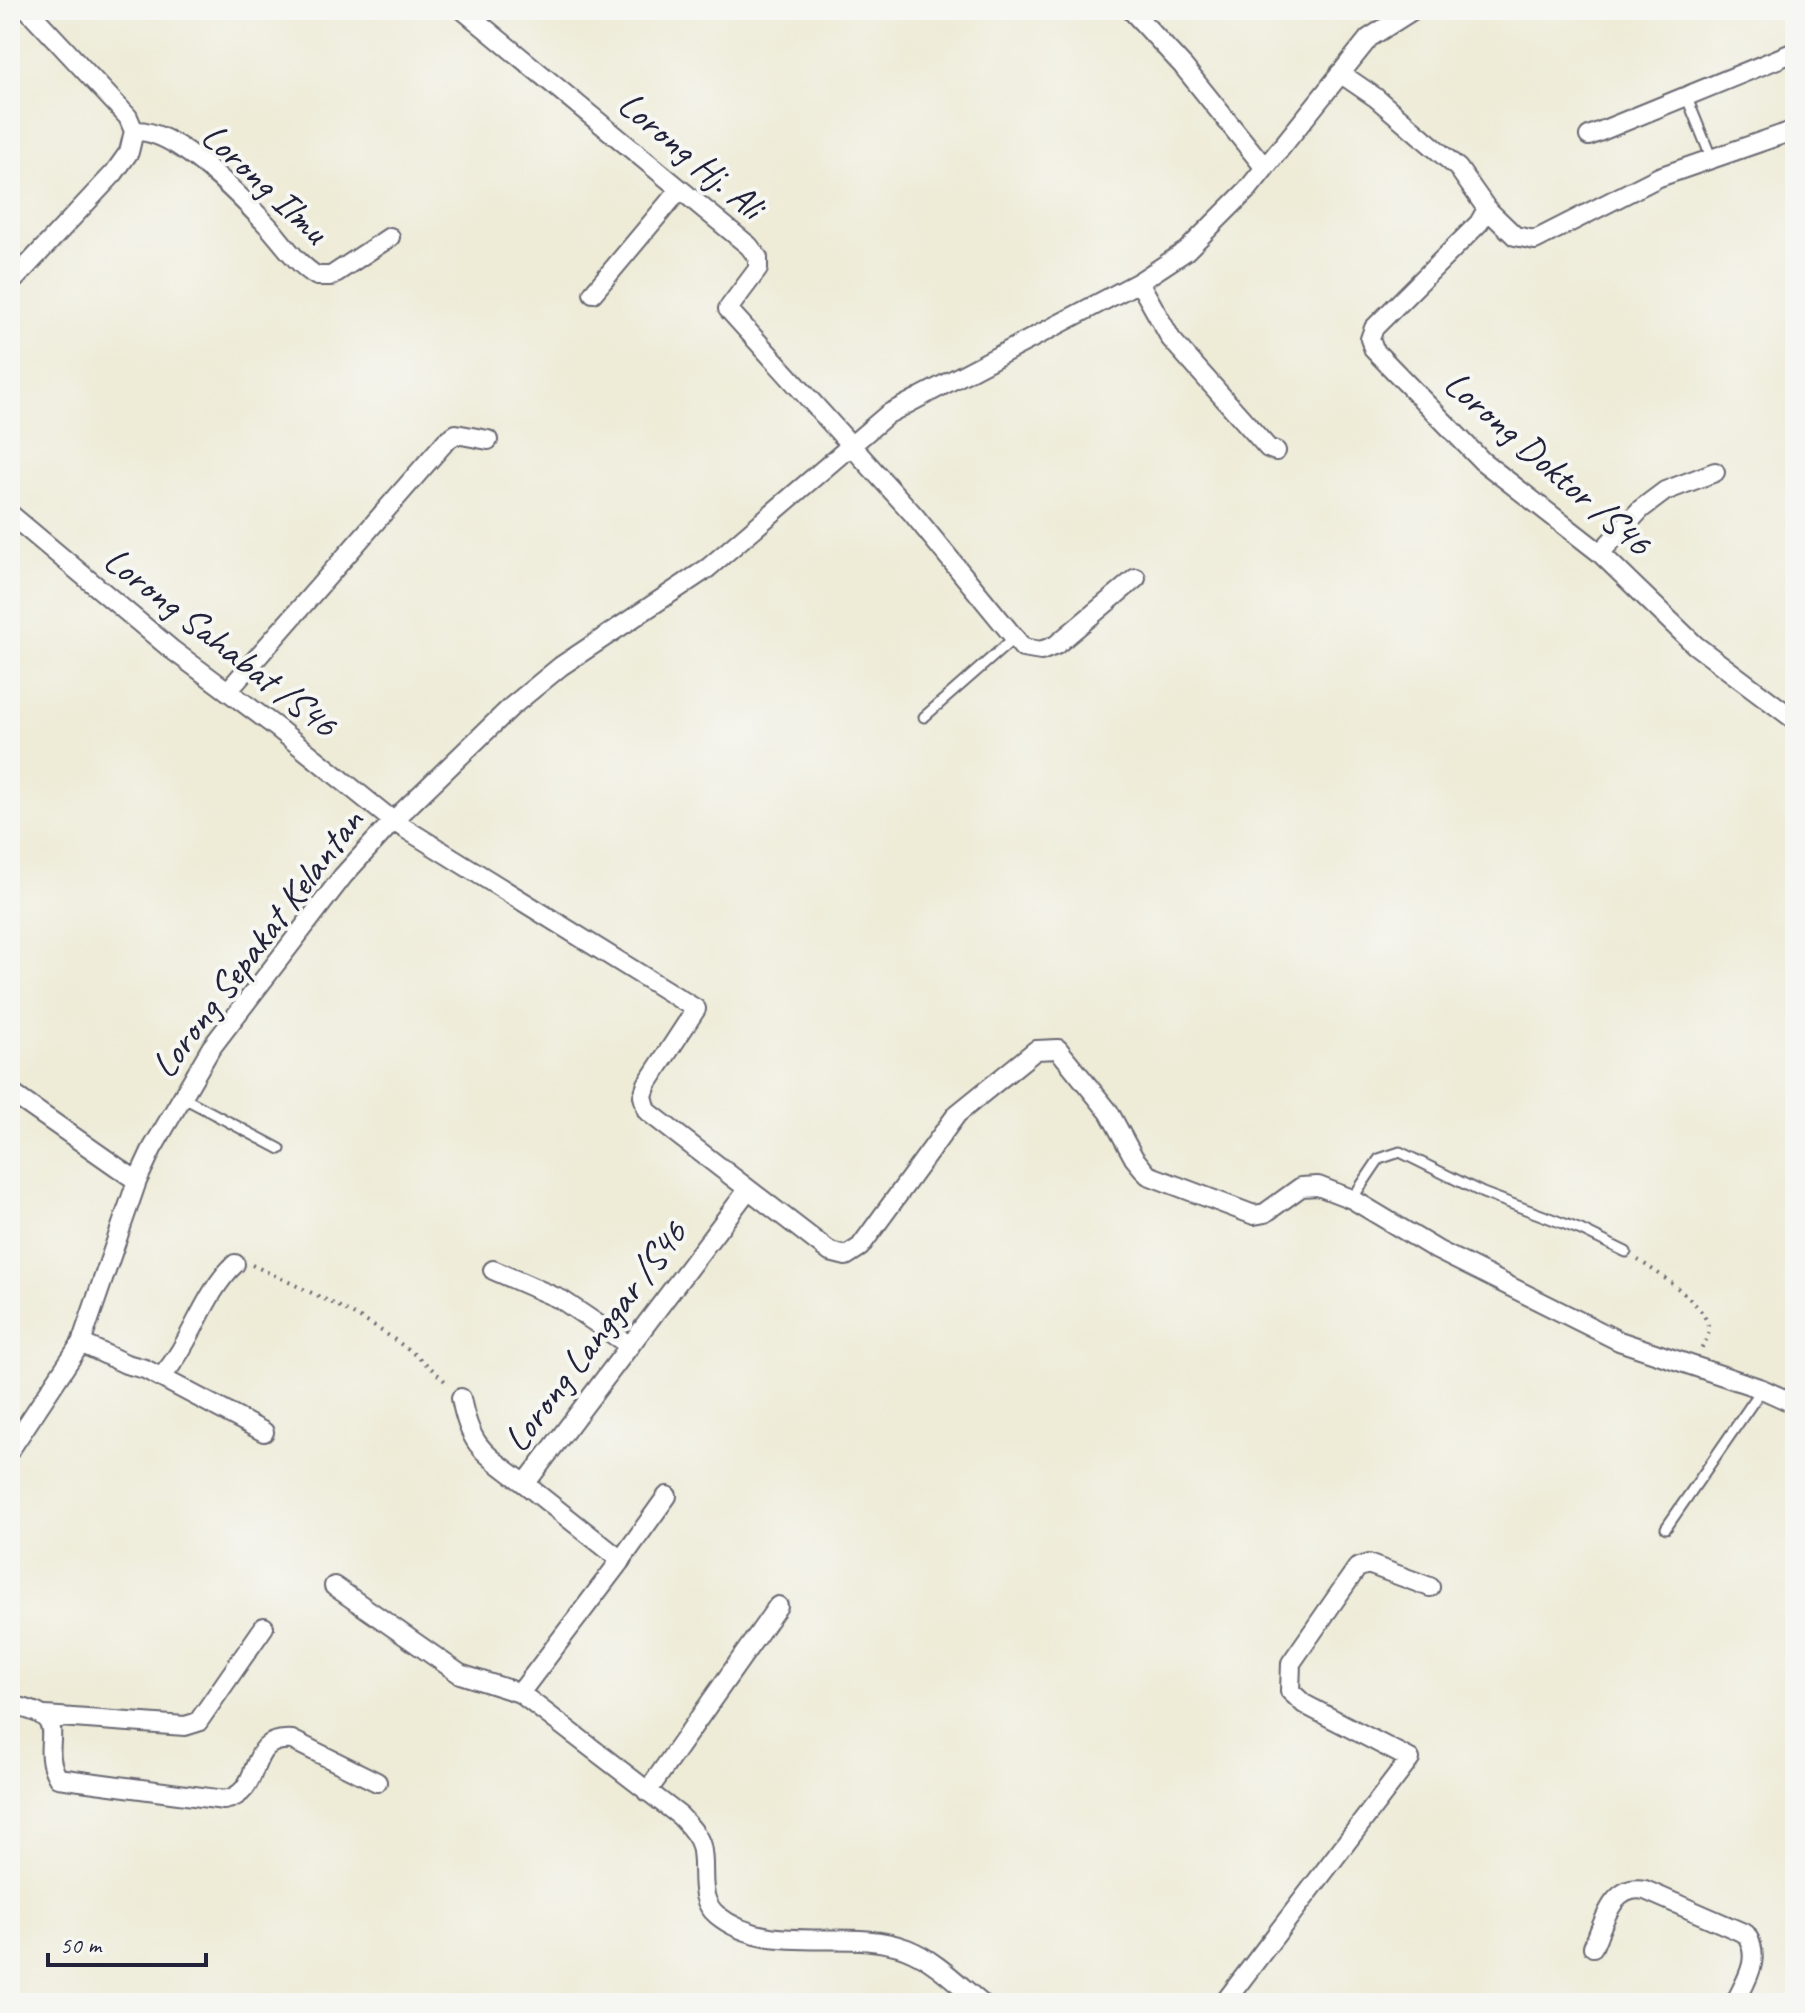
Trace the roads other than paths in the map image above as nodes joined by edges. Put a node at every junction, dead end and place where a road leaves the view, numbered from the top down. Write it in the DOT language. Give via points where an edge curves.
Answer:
graph roads {
  1 [pos="463,10"];
  2 [pos="1131,10"];
  3 [pos="1413,10"];
  4 [pos="30,11"];
  5 [pos="1794,55"];
  6 [pos="1340,73"];
  7 [pos="1687,98"];
  8 [pos="1795,130"];
  9 [pos="134,131"];
  10 [pos="1589,136"];
  11 [pos="1711,157"];
  12 [pos="1265,168"];
  13 [pos="680,189"];
  14 [pos="1487,209"];
  15 [pos="390,237"];
  16 [pos="1139,282"];
  17 [pos="10,284"];
  18 [pos="593,293"];
  19 [pos="488,440"];
  20 [pos="852,445"];
  21 [pos="1276,451"];
  22 [pos="1715,472"];
  23 [pos="10,514"];
  24 [pos="1600,553"];
  25 [pos="1136,578"];
  26 [pos="1013,639"];
  27 [pos="228,691"];
  28 [pos="1793,716"];
  29 [pos="924,717"];
  30 [pos="393,821"];
  31 [pos="10,1092"];
  32 [pos="182,1097"];
  33 [pos="280,1149"];
  34 [pos="137,1181"];
  35 [pos="747,1191"];
  36 [pos="1352,1199"];
  37 [pos="1626,1252"];
  38 [pos="235,1264"];
  39 [pos="493,1270"];
  40 [pos="81,1343"];
  41 [pos="630,1346"];
  42 [pos="161,1377"];
  43 [pos="1762,1389"];
  44 [pos="461,1398"];
  45 [pos="1795,1404"];
  46 [pos="264,1432"];
  47 [pos="10,1450"];
  48 [pos="525,1484"];
  49 [pos="667,1496"];
  50 [pos="1666,1528"];
  51 [pos="621,1560"];
  52 [pos="334,1586"];
  53 [pos="1430,1587"];
  54 [pos="778,1606"];
  55 [pos="264,1627"];
  56 [pos="520,1693"];
  57 [pos="10,1705"];
  58 [pos="45,1716"];
  59 [pos="377,1782"];
  60 [pos="647,1792"];
  61 [pos="1593,1947"];
  62 [pos="981,2003"];
  63 [pos="1224,2003"];
  64 [pos="1735,2003"];
  1 -- 13 [label="street, Lorong Hj. Ali"];
  2 -- 12 [label="street"];
  3 -- 6 [label="street, Lorong Sepakat Kelantan" via="1369,38"];
  4 -- 9 [label="street" via="128,117"];
  5 -- 7 [label="street"];
  6 -- 12 [label="street, Lorong Sepakat Kelantan"];
  6 -- 14 [label="street" via="1458,168"];
  7 -- 10 [label="street"];
  7 -- 11 [label="lane"];
  8 -- 11 [label="street"];
  9 -- 15 [label="street, Lorong Ilmu" via="163,136 203,165 317,276 331,276"];
  9 -- 17 [label="street" via="129,152 114,173"];
  11 -- 14 [label="street" via="1659,177 1535,240 1515,236"];
  12 -- 16 [label="street, Lorong Sepakat Kelantan" via="1186,251"];
  13 -- 18 [label="street"];
  13 -- 20 [label="street, Lorong Hj. Ali" via="758,258 758,269 728,309"];
  14 -- 24 [label="street, Lorong Doktor /S46" via="1374,328 1371,345 1482,461"];
  16 -- 20 [label="street, Lorong Sepakat Kelantan" via="888,414"];
  16 -- 21 [label="street" via="1171,339"];
  19 -- 27 [label="street" via="456,434 446,441"];
  20 -- 26 [label="street"];
  20 -- 30 [label="street, Lorong Sepakat Kelantan" via="708,568 561,666"];
  22 -- 24 [label="street" via="1665,491"];
  23 -- 27 [label="street, Lorong Sahabat /S46"];
  24 -- 28 [label="street, Lorong Doktor /S46" via="1695,645"];
  25 -- 26 [label="street" via="1056,645 1041,651 1023,648"];
  26 -- 29 [label="lane"];
  27 -- 30 [label="street, Lorong Sahabat /S46"];
  30 -- 32 [label="street, Lorong Sepakat Kelantan" via="343,876 228,1025"];
  30 -- 35 [label="street" via="696,1009 647,1084 647,1111"];
  31 -- 34 [label="street"];
  32 -- 33 [label="lane"];
  32 -- 34 [label="street, Lorong Sepakat Kelantan"];
  34 -- 40 [label="street, Lorong Sepakat Kelantan"];
  35 -- 36 [label="street" via="828,1251 838,1256 854,1253 957,1114 1036,1050 1046,1048 1058,1049 1068,1058 1109,1112 1134,1158 1159,1182 1254,1215 1306,1185"];
  35 -- 41 [label="street, Lorong Langgar /S46"];
  36 -- 37 [label="lane" via="1379,1159 1400,1152"];
  36 -- 43 [label="street" via="1437,1250 1619,1341"];
  38 -- 42 [label="street" via="222,1276 178,1359"];
  39 -- 41 [label="street" via="562,1300"];
  40 -- 42 [label="street"];
  40 -- 47 [label="street, Lorong Sepakat Kelantan"];
  41 -- 48 [label="street, Lorong Langgar /S46"];
  42 -- 46 [label="street"];
  43 -- 45 [label="street"];
  43 -- 50 [label="lane"];
  44 -- 48 [label="street" via="468,1433 478,1448"];
  48 -- 51 [label="street, Lorong Langgar /S46"];
  49 -- 51 [label="street"];
  51 -- 56 [label="street"];
  52 -- 56 [label="street" via="460,1674"];
  53 -- 63 [label="street" via="1368,1564 1357,1568 1291,1663 1290,1691 1304,1704 1410,1759"];
  54 -- 60 [label="street"];
  55 -- 58 [label="street" via="198,1722 185,1726"];
  56 -- 60 [label="street"];
  57 -- 58 [label="street"];
  58 -- 59 [label="street" via="58,1778 235,1798 264,1746 277,1738 292,1740"];
  60 -- 62 [label="street" via="694,1831 701,1846 705,1898 714,1913 738,1930 905,1948 929,1960"];
  61 -- 64 [label="street" via="1616,1897 1631,1888 1645,1890 1746,1934 1754,1949 1753,1965"];
}
